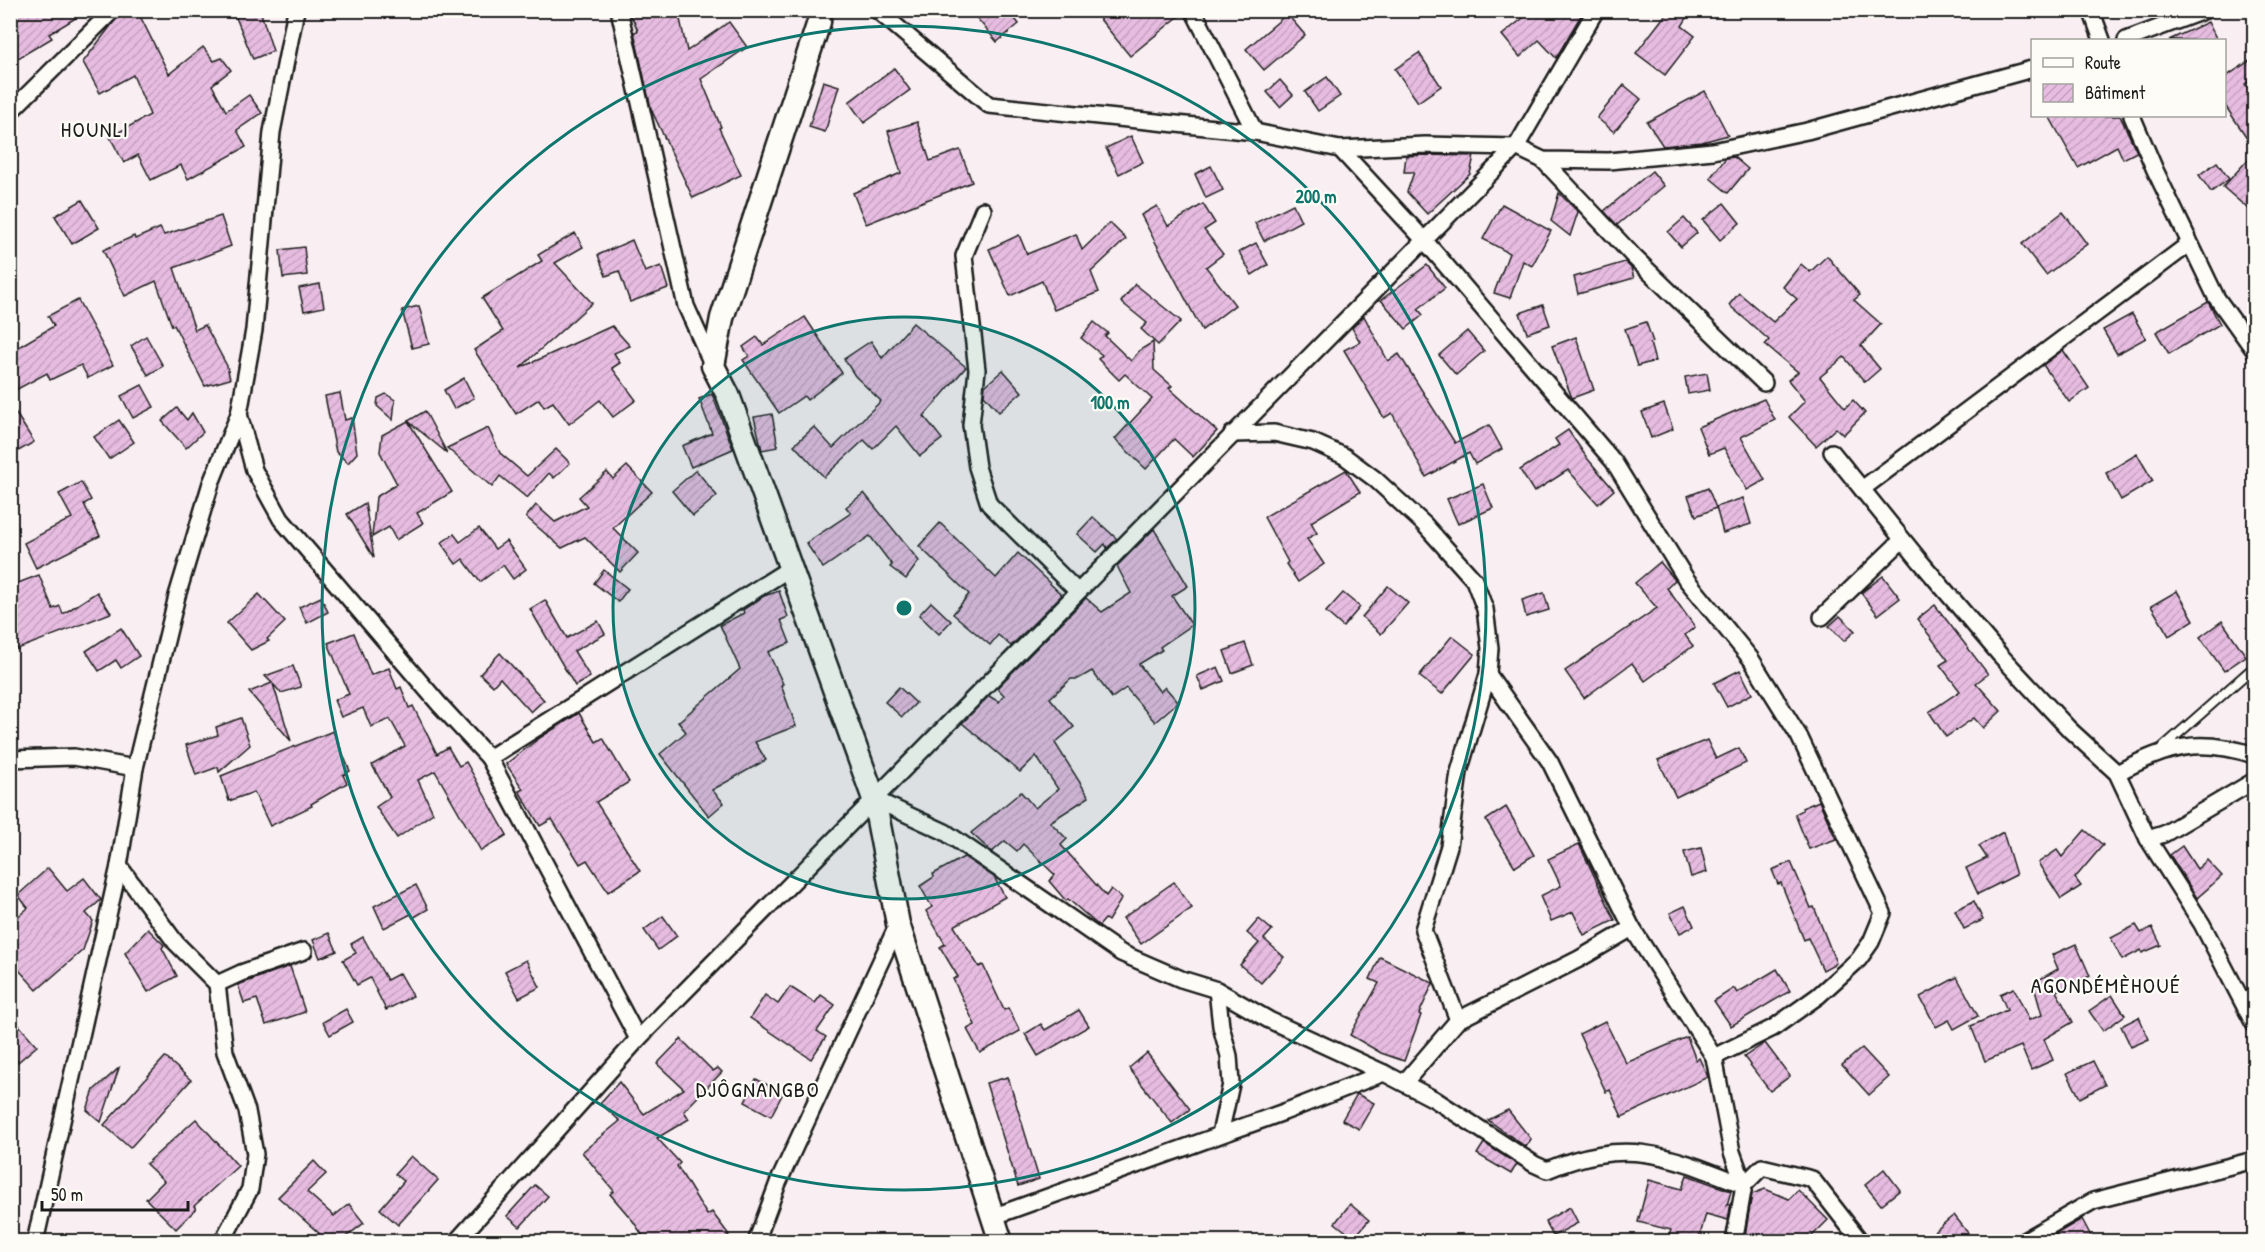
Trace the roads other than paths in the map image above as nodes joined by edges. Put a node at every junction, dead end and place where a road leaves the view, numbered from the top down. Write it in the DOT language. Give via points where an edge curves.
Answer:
graph roads {
  1 [pos="113,10"];
  2 [pos="296,10"];
  3 [pos="619,10"];
  4 [pos="820,10"];
  5 [pos="877,10"];
  6 [pos="1193,10"];
  7 [pos="1596,10"];
  8 [pos="2091,10"];
  9 [pos="2206,10"];
  10 [pos="2102,39"];
  11 [pos="2129,39"];
  12 [pos="2031,69"];
  13 [pos="10,112"];
  14 [pos="2132,117"];
  15 [pos="1255,132"];
  16 [pos="1516,147"];
  17 [pos="1340,149"];
  18 [pos="1543,160"];
  19 [pos="983,210"];
  20 [pos="1425,241"];
  21 [pos="2189,244"];
  22 [pos="2254,350"];
  23 [pos="713,366"];
  24 [pos="1764,383"];
  25 [pos="239,414"];
  26 [pos="1232,434"];
  27 [pos="1832,452"];
  28 [pos="1862,489"];
  29 [pos="1902,540"];
  30 [pos="792,567"];
  31 [pos="1077,591"];
  32 [pos="1822,617"];
  33 [pos="2254,667"];
  34 [pos="1488,674"];
  35 [pos="2157,753"];
  36 [pos="2254,755"];
  37 [pos="489,759"];
  38 [pos="15,762"];
  39 [pos="135,768"];
  40 [pos="2117,773"];
  41 [pos="2254,781"];
  42 [pos="874,799"];
  43 [pos="2148,839"];
  44 [pos="119,866"];
  45 [pos="898,924"];
  46 [pos="1632,928"];
  47 [pos="304,951"];
  48 [pos="218,984"];
  49 [pos="1217,990"];
  50 [pos="1458,1020"];
  51 [pos="2254,1024"];
  52 [pos="638,1039"];
  53 [pos="1714,1057"];
  54 [pos="1384,1073"];
  55 [pos="1404,1083"];
  56 [pos="1220,1134"];
  57 [pos="2254,1160"];
  58 [pos="1744,1185"];
  59 [pos="992,1217"];
  60 [pos="35,1242"];
  61 [pos="222,1242"];
  62 [pos="456,1242"];
  63 [pos="756,1242"];
  64 [pos="1000,1242"];
  65 [pos="1734,1242"];
  66 [pos="1861,1242"];
  67 [pos="2022,1242"];
  1 -- 13 [label="street"];
  2 -- 25 [label="street" via="272,132 254,330"];
  3 -- 23 [label="street" via="686,306"];
  4 -- 23 [label="street" via="722,318"];
  5 -- 15 [label="street" via="988,105"];
  6 -- 15 [label="street"];
  7 -- 16 [label="street"];
  8 -- 10 [label="street"];
  9 -- 11 [label="street"];
  12 -- 18 [label="street" via="1807,131 1713,150 1609,161"];
  14 -- 21 [label="street"];
  15 -- 17 [label="street"];
  16 -- 17 [label="street" via="1425,145"];
  16 -- 18 [label="street"];
  16 -- 20 [label="street"];
  17 -- 20 [label="street"];
  18 -- 24 [label="street" via="1635,258"];
  19 -- 31 [label="street" via="964,256 977,370 971,425 977,467 988,504"];
  20 -- 26 [label="street"];
  20 -- 53 [label="street" via="1614,462 1686,579 1751,659 1799,736 1883,913 1859,958 1818,996 1773,1028"];
  21 -- 22 [label="street" via="2216,297"];
  21 -- 28 [label="street"];
  23 -- 30 [label="street" via="728,395"];
  25 -- 37 [label="street" via="254,470 281,519"];
  25 -- 39 [label="street" via="211,483 181,584"];
  26 -- 31 [label="street"];
  26 -- 34 [label="street" via="1274,434 1313,442 1344,456 1375,478 1424,524 1474,580 1485,609 1490,648"];
  27 -- 28 [label="street"];
  28 -- 29 [label="street"];
  29 -- 32 [label="street"];
  29 -- 40 [label="street" via="2000,655 2070,730"];
  30 -- 37 [label="street"];
  30 -- 42 [label="street"];
  31 -- 42 [label="street"];
  33 -- 35 [label="lane"];
  34 -- 46 [label="street" via="1550,762"];
  34 -- 50 [label="street" via="1459,772 1449,846 1423,930"];
  35 -- 36 [label="street" via="2180,746 2204,746 2234,748"];
  35 -- 40 [label="street"];
  37 -- 52 [label="street"];
  38 -- 39 [label="street" via="74,757"];
  39 -- 44 [label="street"];
  40 -- 43 [label="street"];
  41 -- 43 [label="street" via="2164,834"];
  42 -- 45 [label="street"];
  42 -- 49 [label="street" via="945,832 1121,953"];
  42 -- 52 [label="street"];
  43 -- 51 [label="street" via="2202,924"];
  44 -- 48 [label="street" via="176,943"];
  44 -- 60 [label="street"];
  45 -- 59 [label="street"];
  45 -- 63 [label="street" via="778,1183"];
  46 -- 50 [label="street"];
  46 -- 53 [label="street"];
  47 -- 48 [label="street"];
  48 -- 61 [label="street" via="225,1052 247,1111 255,1154 250,1189"];
  49 -- 54 [label="street" via="1269,1020"];
  49 -- 56 [label="street" via="1231,1084"];
  50 -- 55 [label="street"];
  52 -- 62 [label="street"];
  53 -- 58 [label="street" via="1732,1152"];
  54 -- 55 [label="street"];
  54 -- 56 [label="street"];
  55 -- 58 [label="street" via="1547,1170 1582,1156 1629,1150 1678,1159"];
  56 -- 59 [label="street"];
  57 -- 67 [label="street" via="2093,1201"];
  58 -- 65 [label="street"];
  58 -- 66 [label="street" via="1762,1167 1812,1179"];
  59 -- 64 [label="street"];
}
